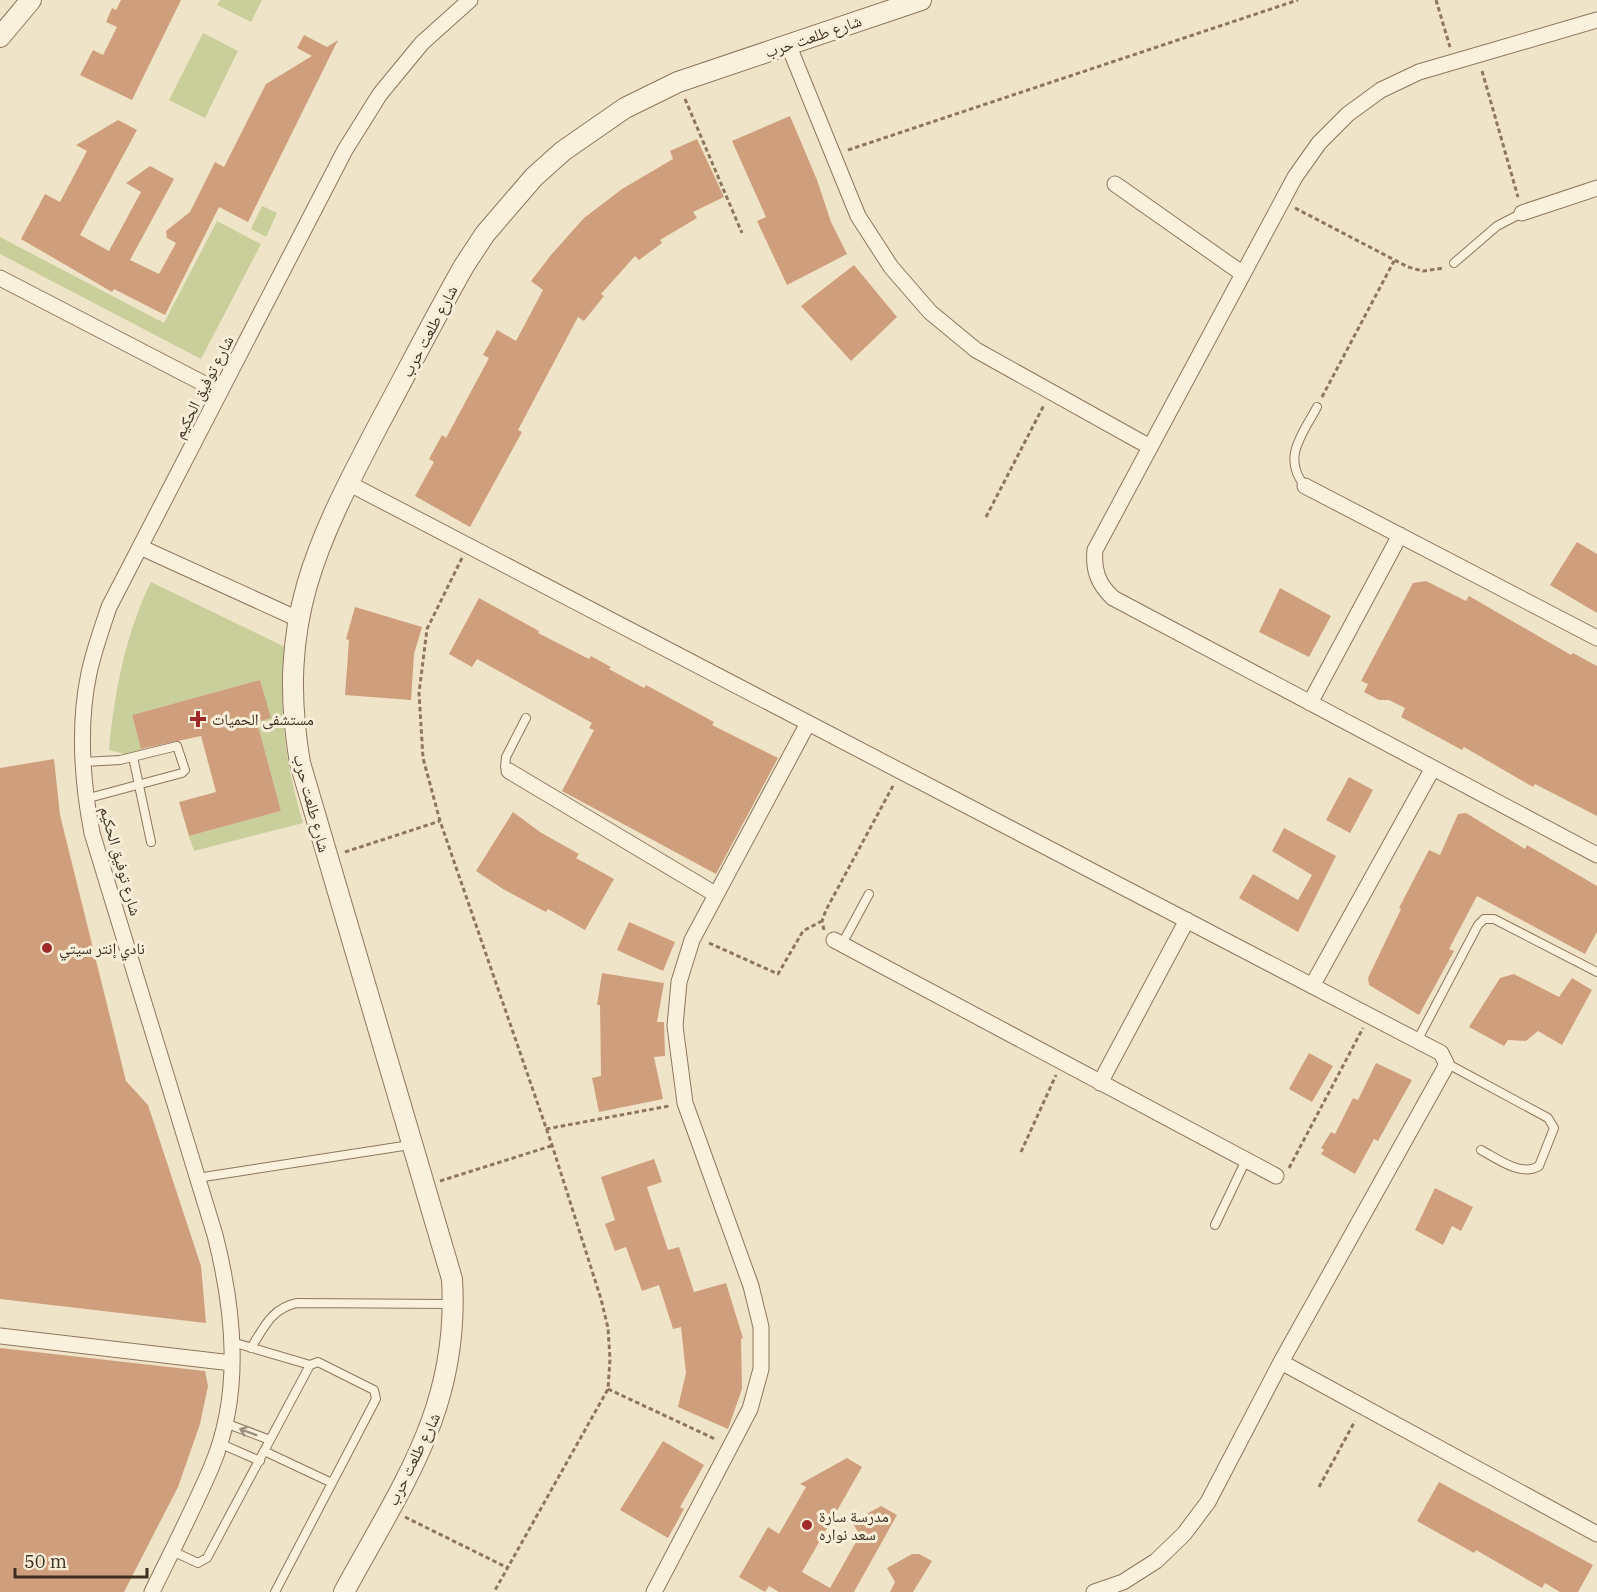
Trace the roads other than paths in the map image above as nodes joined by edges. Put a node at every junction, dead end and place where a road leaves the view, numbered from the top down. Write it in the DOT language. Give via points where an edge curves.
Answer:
graph roads {
  1 [pos="31,0"];
  2 [pos="470,0"];
  3 [pos="921,0"];
  4 [pos="1597,20"];
  5 [pos="0,37"];
  6 [pos="788,44"];
  7 [pos="1115,184"];
  8 [pos="1597,188"];
  9 [pos="1522,213"];
  10 [pos="1454,264"];
  11 [pos="1244,274"];
  12 [pos="0,278"];
  13 [pos="220,392"];
  14 [pos="1317,407"];
  15 [pos="1150,447"];
  16 [pos="348,483"];
  17 [pos="1305,486"];
  18 [pos="1400,535"];
  19 [pos="140,547"];
  20 [pos="298,619"];
  21 [pos="1597,638"];
  22 [pos="1310,703"];
  23 [pos="526,718"];
  24 [pos="808,723"];
  25 [pos="133,757"];
  26 [pos="83,762"];
  27 [pos="1433,768"];
  28 [pos="509,771"];
  29 [pos="139,786"];
  30 [pos="85,799"];
  31 [pos="151,842"];
  32 [pos="1597,855"];
  33 [pos="715,894"];
  34 [pos="869,894"];
  35 [pos="1187,921"];
  36 [pos="838,942"];
  37 [pos="1597,972"];
  38 [pos="1312,986"];
  39 [pos="1417,1041"];
  40 [pos="1446,1063"];
  41 [pos="1100,1083"];
  42 [pos="412,1144"];
  43 [pos="1481,1150"];
  44 [pos="1246,1160"];
  45 [pos="1276,1176"];
  46 [pos="197,1178"];
  47 [pos="1215,1225"];
  48 [pos="453,1304"];
  49 [pos="0,1336"];
  50 [pos="232,1342"];
  51 [pos="250,1348"];
  52 [pos="1281,1362"];
  53 [pos="232,1363"];
  54 [pos="310,1365"];
  55 [pos="225,1423"];
  56 [pos="270,1440"];
  57 [pos="219,1443"];
  58 [pos="264,1451"];
  59 [pos="260,1461"];
  60 [pos="332,1483"];
  61 [pos="1597,1534"];
  62 [pos="172,1551"];
  63 [pos="152,1592"];
  64 [pos="275,1592"];
  65 [pos="344,1592"];
  66 [pos="654,1592"];
  67 [pos="1094,1592"];
  1 -- 5 [label="street"];
  2 -- 13 [label="street, شارع توفيق الحكيم" via="422,43 380,94 345,150"];
  3 -- 6 [label="street, شارع طلعت حرب"];
  4 -- 11 [label="street" via="1419,72 1381,90 1348,114 1319,143 1282,201"];
  6 -- 15 [label="street" via="858,216 891,267 930,312 976,350"];
  6 -- 16 [label="street, شارع طلعت حرب" via="678,82 625,108 563,151 508,204 464,266"];
  7 -- 11 [label="street"];
  8 -- 9 [label="street"];
  9 -- 10 [label="lane" via="1489,232"];
  11 -- 15 [label="street"];
  12 -- 13 [label="street"];
  13 -- 19 [label="street, شارع توفيق الحكيم"];
  14 -- 17 [label="lane" via="1294,453 1293,465"];
  15 -- 22 [label="street" via="1095,550 1094,564 1103,589 1113,598"];
  16 -- 20 [label="street, شارع طلعت حرب" via="312,563"];
  16 -- 24 [label="street"];
  17 -- 18 [label="street"];
  18 -- 21 [label="street"];
  18 -- 22 [label="street"];
  19 -- 20 [label="street"];
  19 -- 26 [label="street, شارع توفيق الحكيم" via="109,607 89,673"];
  20 -- 42 [label="street, شارع طلعت حرب" via="292,676 295,734 307,791"];
  22 -- 27 [label="street"];
  23 -- 28 [label="lane" via="506,757 505,767"];
  24 -- 33 [label="street"];
  24 -- 35 [label="street"];
  25 -- 26 [label="lane"];
  25 -- 29 [label="lane"];
  25 -- 29 [label="lane" via="177,746 185,770"];
  26 -- 30 [label="street, شارع توفيق الحكيم"];
  27 -- 32 [label="street"];
  27 -- 38 [label="street"];
  28 -- 33 [label="street"];
  29 -- 30 [label="lane"];
  29 -- 31 [label="lane"];
  30 -- 46 [label="street, شارع توفيق الحكيم"];
  33 -- 66 [label="street" via="694,936 679,982 675,1026 685,1103 751,1286 761,1327 761,1369 750,1409"];
  34 -- 36 [label="lane"];
  35 -- 38 [label="street"];
  35 -- 41 [label="street"];
  36 -- 41 [label="street"];
  37 -- 39 [label="lane" via="1494,919 1484,919"];
  38 -- 39 [label="street"];
  39 -- 40 [label="street" via="1441,1053"];
  40 -- 43 [label="lane" via="1548,1118 1554,1128 1539,1166 1533,1170 1520,1170"];
  40 -- 52 [label="street"];
  41 -- 44 [label="street"];
  42 -- 46 [label="lane"];
  42 -- 48 [label="street, شارع طلعت حرب" via="452,1280"];
  44 -- 45 [label="street"];
  44 -- 47 [label="lane"];
  46 -- 50 [label="street, شارع توفيق الحكيم" via="227,1284"];
  48 -- 51 [label="lane" via="282,1306"];
  48 -- 65 [label="street, شارع طلعت حرب" via="450,1352 441,1398 424,1443"];
  49 -- 53 [label="street"];
  50 -- 51 [label="lane"];
  50 -- 53 [label="street, شارع توفيق الحكيم"];
  51 -- 54 [label="lane"];
  52 -- 61 [label="street"];
  52 -- 67 [label="street" via="1208,1502 1185,1534 1156,1561 1123,1582"];
  53 -- 55 [label="street, شارع توفيق الحكيم"];
  54 -- 56 [label="lane"];
  54 -- 60 [label="lane" via="318,1362 374,1390 376,1396"];
  56 -- 55 [label="lane, one-way"];
  55 -- 57 [label="street, شارع توفيق الحكيم"];
  56 -- 58 [label="lane"];
  57 -- 59 [label="lane"];
  57 -- 62 [label="street, شارع توفيق الحكيم" via="212,1467"];
  58 -- 59 [label="lane"];
  58 -- 60 [label="lane"];
  59 -- 62 [label="lane" via="204,1561 198,1563"];
  60 -- 64 [label="lane"];
  62 -- 63 [label="street, شارع توفيق الحكيم"];
}
